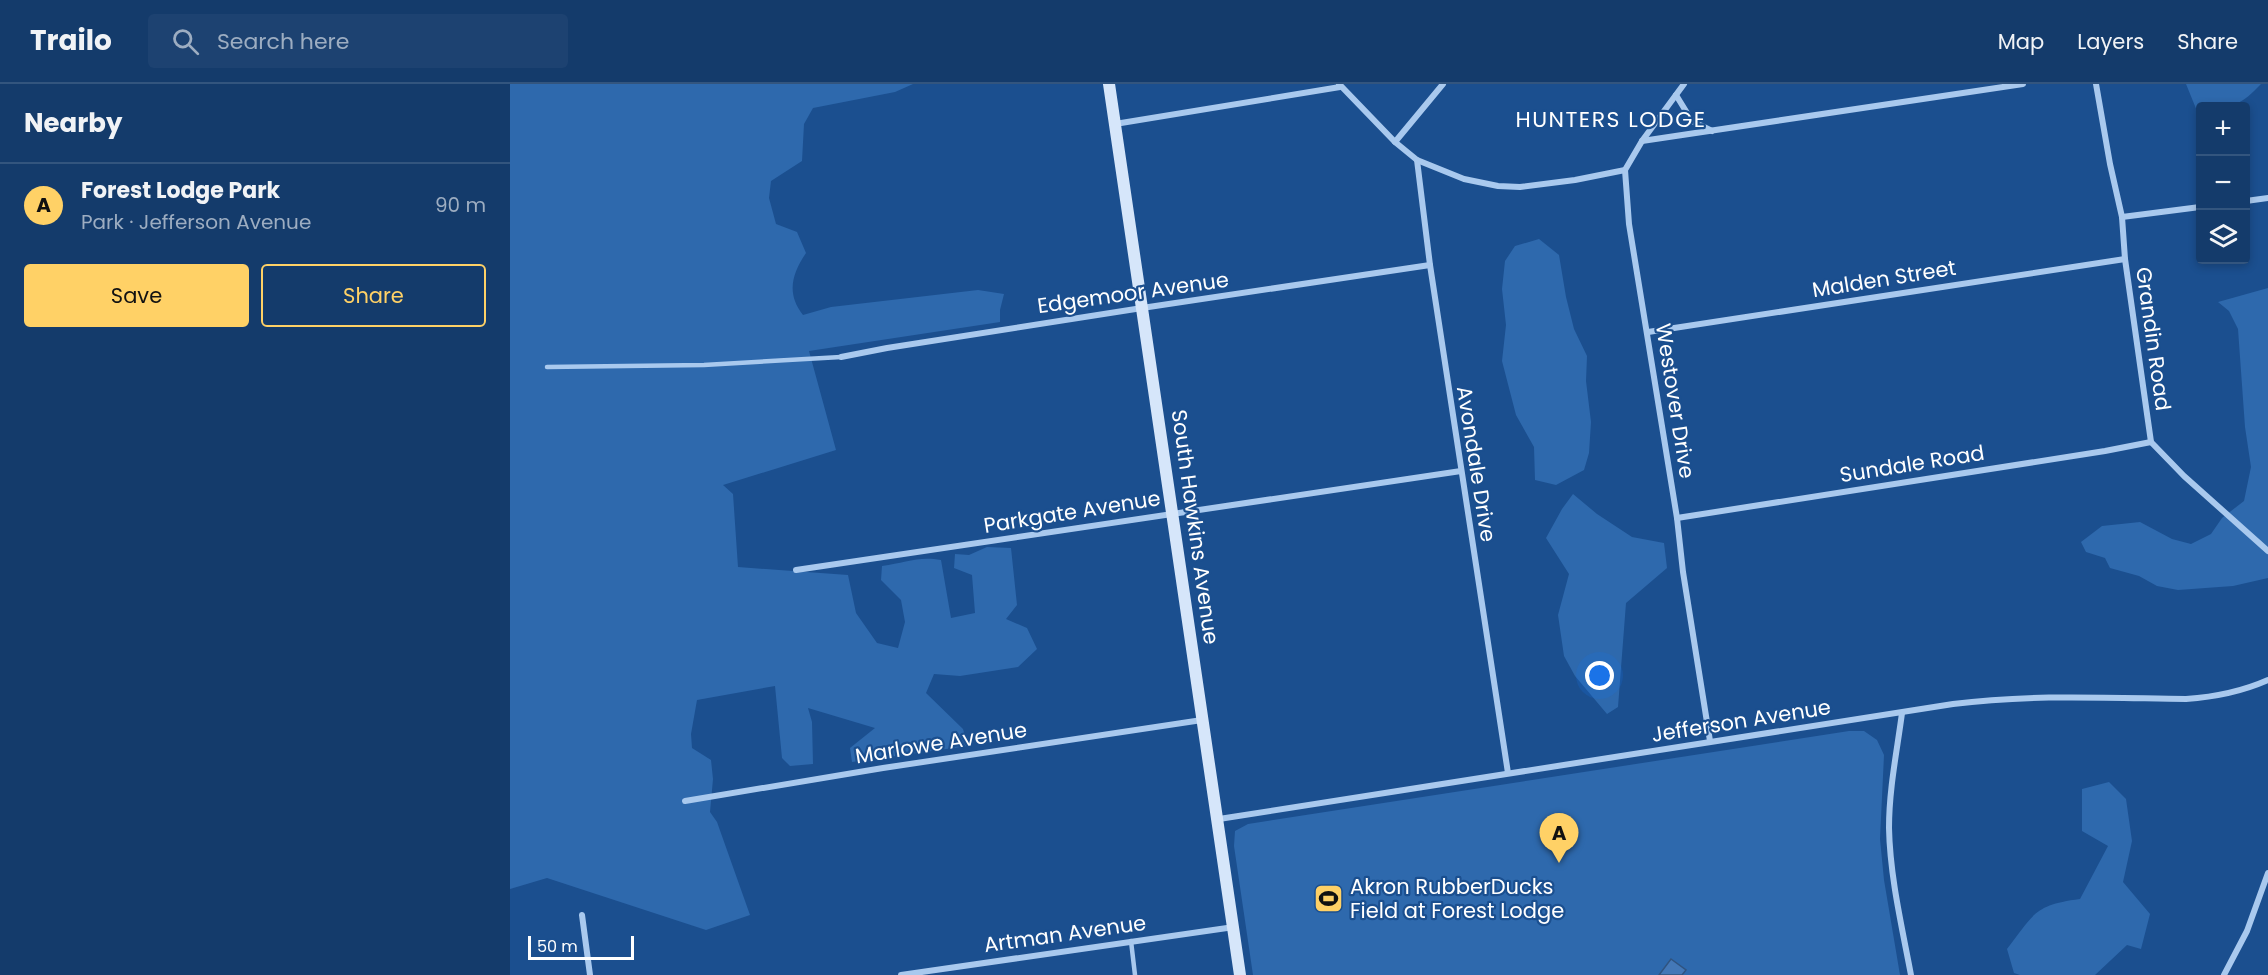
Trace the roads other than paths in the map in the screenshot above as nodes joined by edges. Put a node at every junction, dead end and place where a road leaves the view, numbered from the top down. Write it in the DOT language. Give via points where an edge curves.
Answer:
graph roads {
  1 [pos="1109,84"];
  2 [pos="1443,84"];
  3 [pos="1684,84"];
  4 [pos="2023,84"];
  5 [pos="2096,84"];
  6 [pos="1340,86"];
  7 [pos="1676,95"];
  8 [pos="1115,124"];
  9 [pos="1712,131"];
  10 [pos="1642,141"];
  11 [pos="1395,142"];
  12 [pos="1417,160"];
  13 [pos="1625,170"];
  14 [pos="2268,198"];
  15 [pos="2250,200"];
  16 [pos="2196,208"];
  17 [pos="2122,217"];
  18 [pos="2125,259"];
  19 [pos="1430,265"];
  20 [pos="1142,308"];
  21 [pos="1648,332"];
  22 [pos="841,357"];
  23 [pos="547,367"];
  24 [pos="2151,442"];
  25 [pos="1461,471"];
  26 [pos="1173,514"];
  27 [pos="1677,518"];
  28 [pos="2268,551"];
  29 [pos="796,570"];
  30 [pos="2268,680"];
  31 [pos="1902,713"];
  32 [pos="1202,720"];
  33 [pos="1710,741"];
  34 [pos="1508,773"];
  35 [pos="685,801"];
  36 [pos="1219,819"];
  37 [pos="2268,873"];
  38 [pos="582,915"];
  39 [pos="1235,926"];
  40 [pos="1131,941"];
  41 [pos="590,975"];
  42 [pos="901,975"];
  43 [pos="1135,975"];
  44 [pos="1240,975"];
  45 [pos="1911,975"];
  46 [pos="2224,975"];
  1 -- 8 [label="main road, South Hawkins Avenue"];
  2 -- 11 [label="street"];
  3 -- 7 [label="street"];
  4 -- 9 [label="street"];
  5 -- 17 [label="street, Grandin Road"];
  6 -- 8 [label="street"];
  6 -- 11 [label="street"];
  7 -- 9 [label="street" via="1692,121"];
  7 -- 10 [label="street"];
  8 -- 20 [label="main road, South Hawkins Avenue"];
  9 -- 10 [label="street"];
  10 -- 13 [label="street"];
  11 -- 12 [label="street"];
  12 -- 13 [label="street" via="1464,179 1498,186 1520,187"];
  12 -- 19 [label="street, Avondale Drive"];
  13 -- 21 [label="street, Westover Drive" via="1629,224"];
  14 -- 15 [label="street"];
  16 -- 17 [label="street"];
  17 -- 18 [label="street, Grandin Road"];
  18 -- 21 [label="street, Malden Street"];
  18 -- 24 [label="street, Grandin Road"];
  19 -- 20 [label="street, Edgemoor Avenue"];
  19 -- 25 [label="street, Avondale Drive"];
  20 -- 22 [label="street, Edgemoor Avenue"];
  20 -- 26 [label="main road, South Hawkins Avenue"];
  21 -- 27 [label="street, Westover Drive"];
  22 -- 23 [label="lane"];
  24 -- 27 [label="street, Sundale Road"];
  24 -- 28 [label="street, Grandin Road"];
  25 -- 26 [label="street, Parkgate Avenue"];
  25 -- 34 [label="street, Avondale Drive"];
  26 -- 29 [label="street, Parkgate Avenue"];
  26 -- 32 [label="main road, South Hawkins Avenue"];
  27 -- 33 [label="street, Westover Drive"];
  30 -- 31 [label="street, Jefferson Avenue" via="2208,697 1997,699"];
  31 -- 33 [label="street, Jefferson Avenue"];
  31 -- 45 [label="street" via="1889,828"];
  32 -- 35 [label="street, Marlowe Avenue"];
  32 -- 36 [label="main road, South Hawkins Avenue"];
  33 -- 34 [label="street, Jefferson Avenue"];
  34 -- 36 [label="street, Jefferson Avenue"];
  36 -- 39 [label="main road, South Hawkins Avenue"];
  37 -- 46 [label="street" via="2247,931"];
  38 -- 41 [label="street"];
  39 -- 40 [label="street, Artman Avenue"];
  39 -- 44 [label="main road, South Hawkins Avenue"];
  40 -- 42 [label="street, Artman Avenue"];
  40 -- 43 [label="lane"];
}
